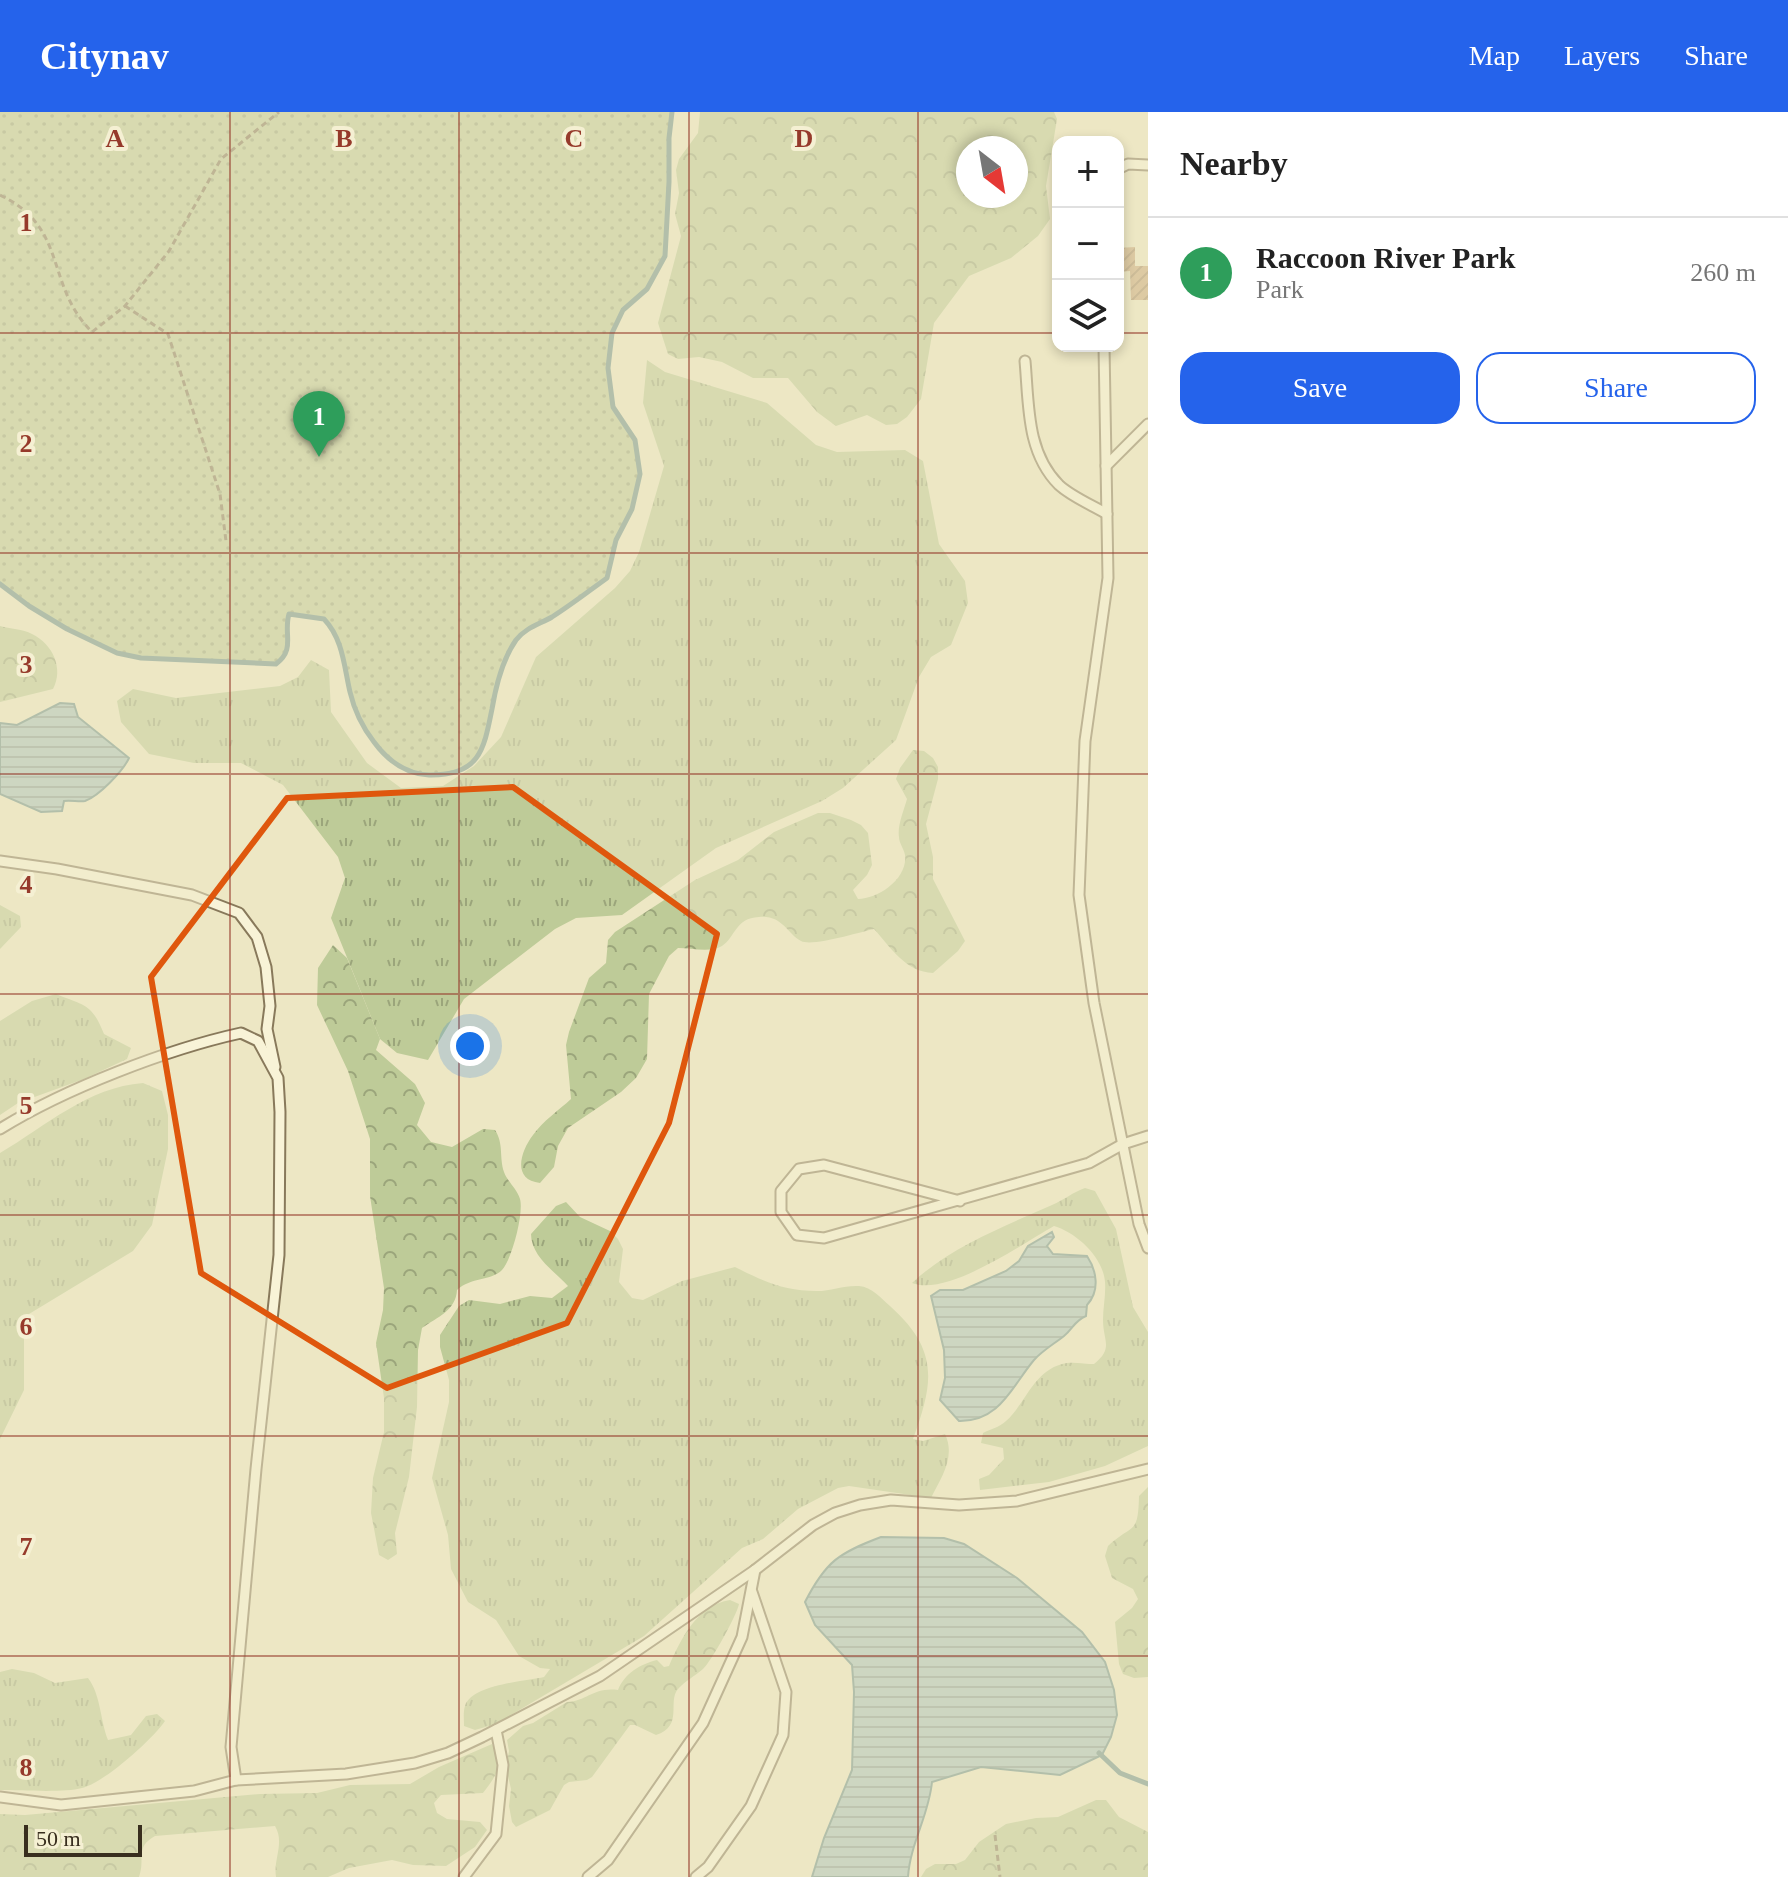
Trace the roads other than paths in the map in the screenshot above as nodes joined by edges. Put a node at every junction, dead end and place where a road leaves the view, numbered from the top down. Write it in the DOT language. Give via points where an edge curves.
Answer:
graph roads {
  1 [pos="1148,165"];
  2 [pos="1124,166"];
  3 [pos="1104,352"];
  4 [pos="1025,361"];
  5 [pos="1148,424"];
  6 [pos="1106,466"];
  7 [pos="1107,514"];
  8 [pos="0,861"];
  9 [pos="278,1078"];
  10 [pos="0,1129"];
  11 [pos="1148,1136"];
  12 [pos="1123,1144"];
  13 [pos="960,1201"];
  14 [pos="1148,1248"];
  15 [pos="1148,1469"];
  16 [pos="755,1570"];
  17 [pos="751,1589"];
  18 [pos="496,1730"];
  19 [pos="236,1780"];
  20 [pos="0,1797"];
  21 [pos="464,1877"];
  22 [pos="588,1877"];
  23 [pos="696,1877"];
  1 -- 2 [label="lane"];
  3 -- 6 [label="lane"];
  4 -- 7 [label="lane" via="1031,435 1038,455 1061,487"];
  5 -- 6 [label="lane"];
  6 -- 7 [label="lane"];
  7 -- 12 [label="lane" via="1108,578 1085,741 1079,895 1094,1003"];
  8 -- 9 [label="lane" via="192,895 239,913 257,937 266,967 267,1029"];
  9 -- 10 [label="lane" via="258,1041 241,1033 84,1086"];
  9 -- 19 [label="lane" via="279,1255 231,1747"];
  11 -- 12 [label="lane"];
  12 -- 13 [label="lane" via="1089,1163"];
  12 -- 14 [label="lane"];
  13 -- 13 [label="lane" via="824,1238 797,1235 781,1212 781,1191 799,1169 824,1165"];
  15 -- 16 [label="lane" via="1017,1501 959,1505 891,1500 860,1505 813,1525"];
  16 -- 17 [label="lane"];
  16 -- 18 [label="lane" via="600,1676"];
  17 -- 22 [label="lane" via="742,1637 703,1723 608,1860"];
  17 -- 23 [label="lane" via="786,1692 783,1735 751,1806"];
  18 -- 19 [label="lane" via="448,1753 382,1770"];
  18 -- 21 [label="lane" via="503,1765 496,1834"];
  19 -- 20 [label="lane" via="194,1791 61,1805"];
}
